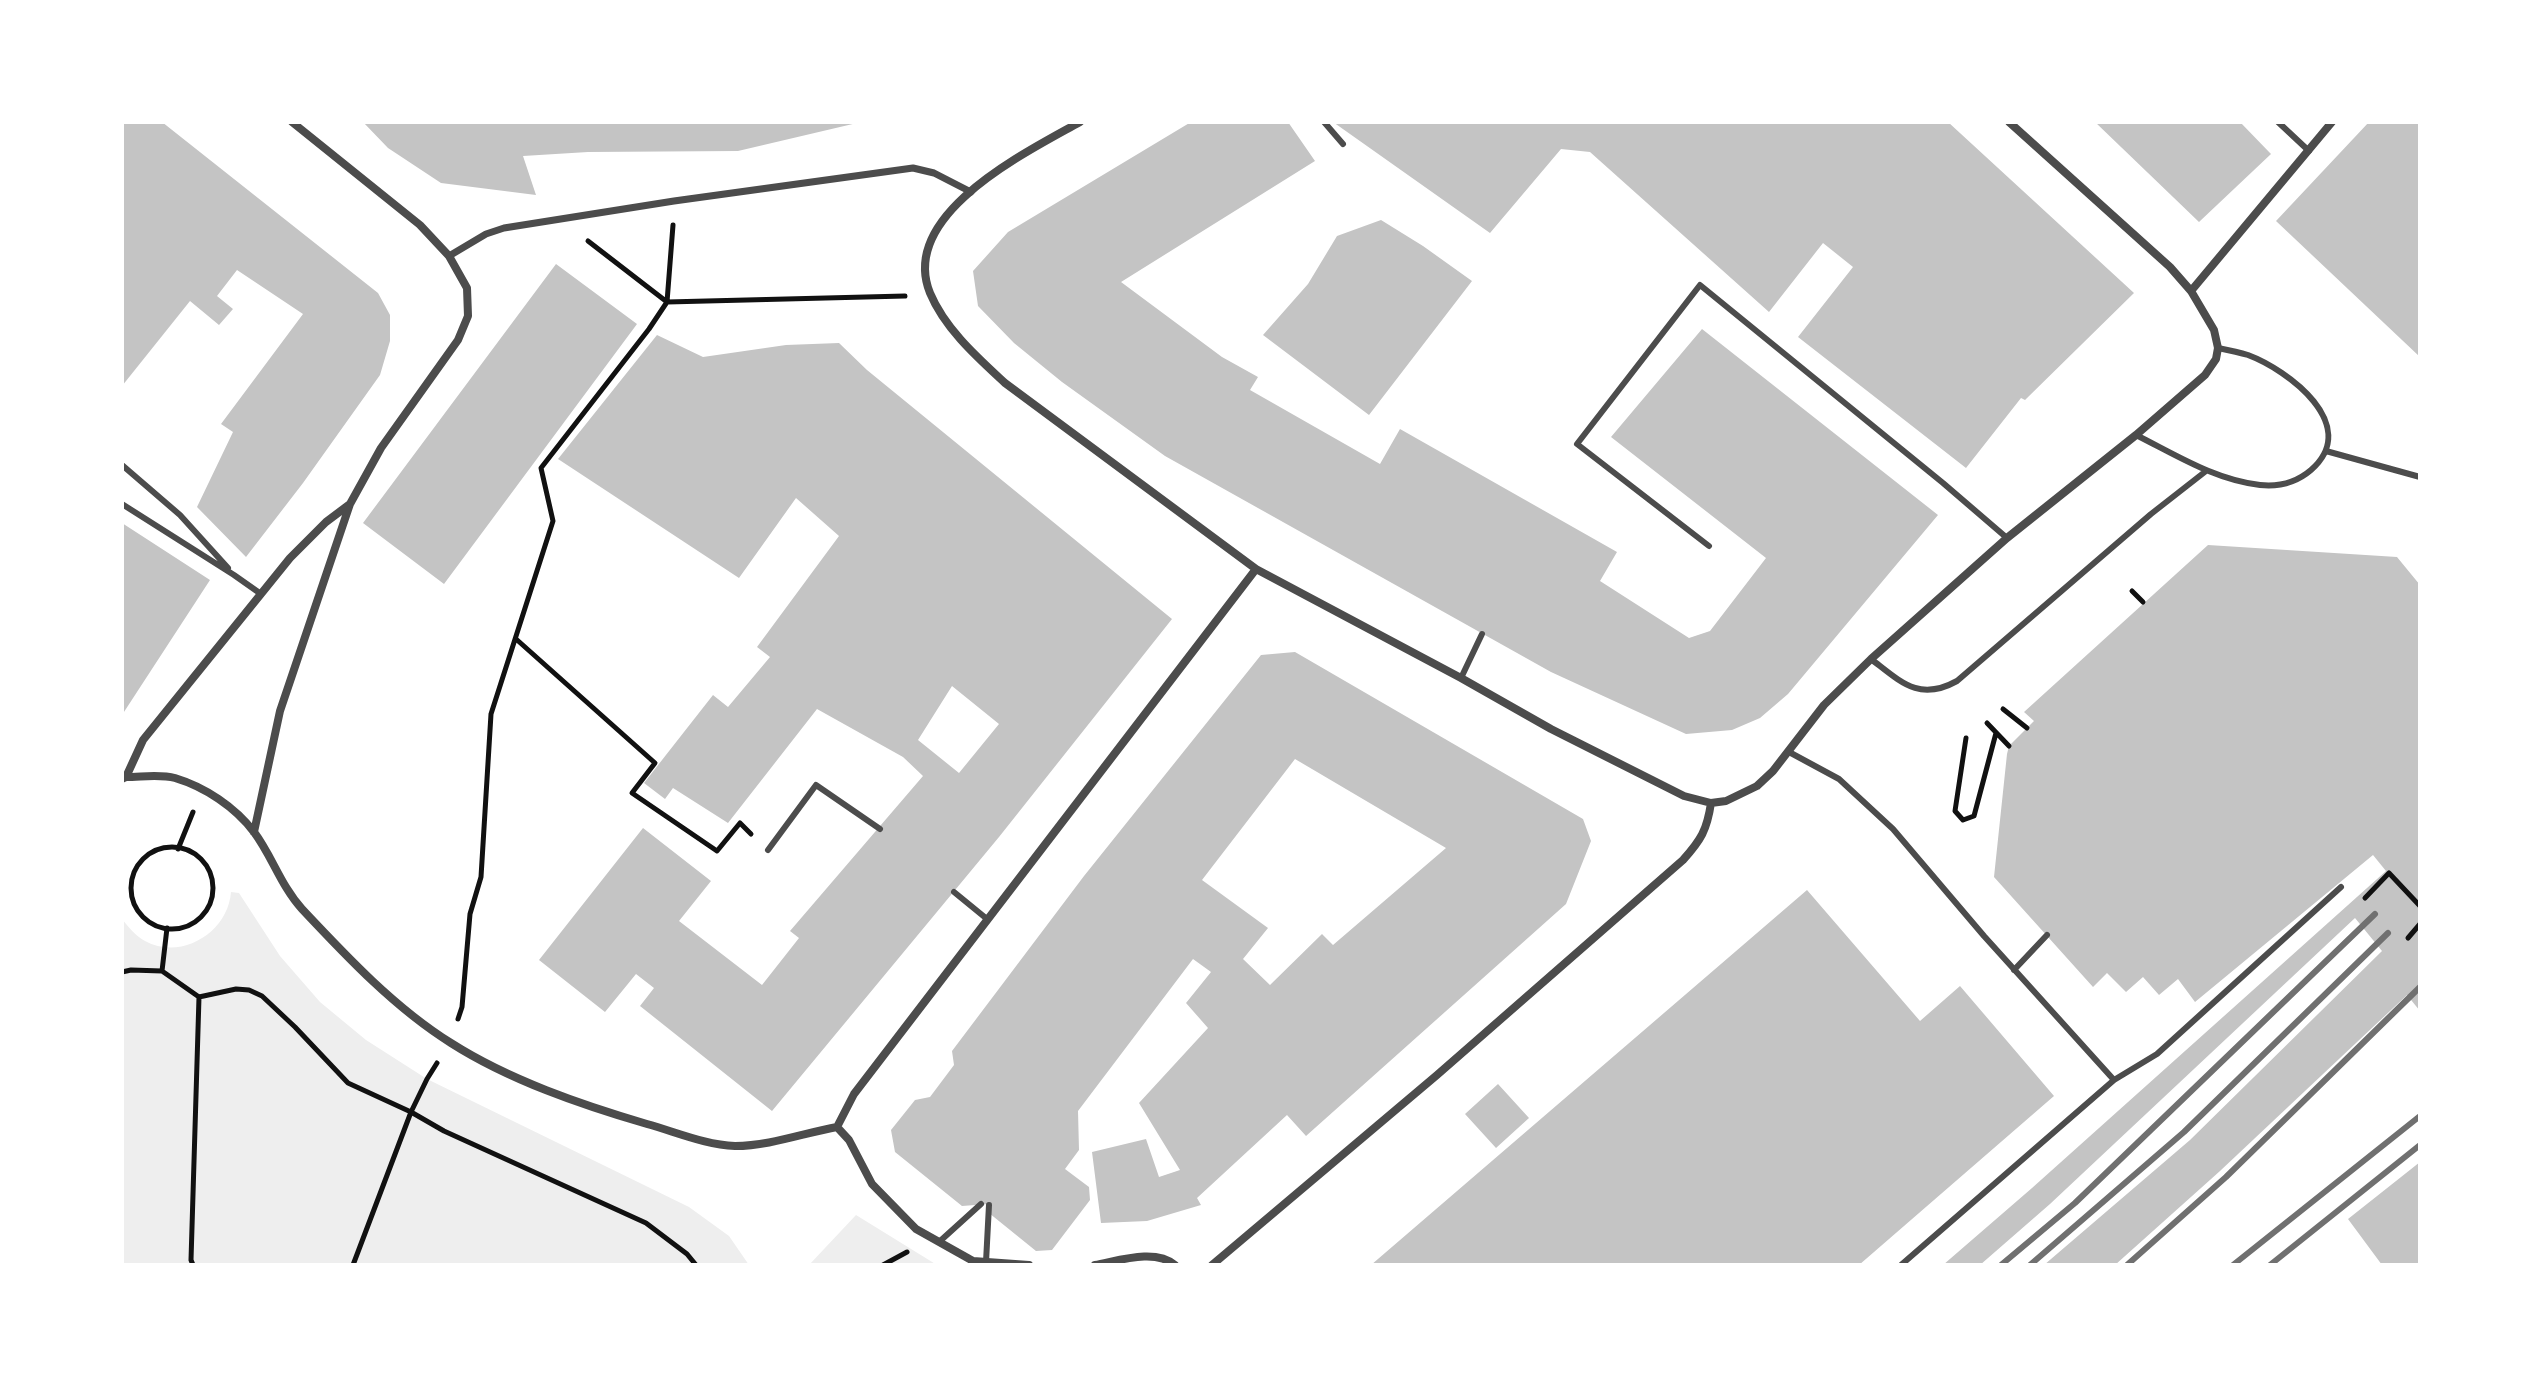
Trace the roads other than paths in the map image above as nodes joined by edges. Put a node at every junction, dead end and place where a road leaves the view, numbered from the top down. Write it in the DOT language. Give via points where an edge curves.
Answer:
graph roads {
  1 [pos="292,122"];
  2 [pos="1080,122"];
  3 [pos="1324,122"];
  4 [pos="2009,122"];
  5 [pos="2278,122"];
  6 [pos="2332,122"];
  7 [pos="1343,144"];
  8 [pos="2309,151"];
  9 [pos="971,192"];
  10 [pos="449,256"];
  11 [pos="2191,291"];
  12 [pos="2218,348"];
  13 [pos="2136,435"];
  14 [pos="2326,451"];
  15 [pos="122,465"];
  16 [pos="2206,471"];
  17 [pos="2420,477"];
  18 [pos="122,504"];
  19 [pos="350,504"];
  20 [pos="2007,538"];
  21 [pos="1709,546"];
  22 [pos="1256,569"];
  23 [pos="234,575"];
  24 [pos="261,594"];
  25 [pos="1482,634"];
  26 [pos="1871,659"];
  27 [pos="1461,678"];
  28 [pos="1789,752"];
  29 [pos="124,778"];
  30 [pos="1711,803"];
  31 [pos="880,829"];
  32 [pos="254,832"];
  33 [pos="768,850"];
  34 [pos="2341,887"];
  35 [pos="954,892"];
  36 [pos="987,919"];
  37 [pos="2047,935"];
  38 [pos="2014,970"];
  39 [pos="2114,1080"];
  40 [pos="837,1127"];
  41 [pos="939,1242"];
  42 [pos="986,1262"];
  43 [pos="1029,1265"];
  44 [pos="1095,1265"];
  45 [pos="1175,1265"];
  46 [pos="1212,1265"];
  47 [pos="1901,1265"];
  1 -- 10 [label="street" via="420,225"];
  2 -- 9 [label="street"];
  3 -- 7 [label="lane"];
  4 -- 11 [label="street"];
  5 -- 8 [label="lane"];
  6 -- 8 [label="street"];
  8 -- 11 [label="street"];
  9 -- 10 [label="street" via="913,168 504,228"];
  9 -- 22 [label="street" via="932,236 925,266 930,293 951,327 1005,383"];
  10 -- 19 [label="street" via="467,288 468,316 458,340 381,448"];
  11 -- 12 [label="street" via="2214,330"];
  12 -- 13 [label="street" via="2205,375"];
  12 -- 14 [label="lane" via="2248,355 2307,394 2324,416 2329,433"];
  13 -- 16 [label="lane"];
  13 -- 20 [label="street"];
  14 -- 16 [label="lane" via="2307,474 2280,485 2236,481"];
  14 -- 17 [label="lane"];
  15 -- 23 [label="lane" via="180,515"];
  16 -- 26 [label="lane" via="1943,689 1920,691"];
  18 -- 23 [label="lane"];
  19 -- 24 [label="street" via="290,558"];
  19 -- 32 [label="street" via="280,711"];
  20 -- 21 [label="lane" via="1700,285 1577,444"];
  20 -- 26 [label="street"];
  22 -- 27 [label="street"];
  22 -- 36 [label="street"];
  23 -- 24 [label="lane"];
  24 -- 29 [label="street" via="143,740"];
  25 -- 27 [label="lane"];
  26 -- 28 [label="street" via="1824,705"];
  27 -- 30 [label="street" via="1684,796"];
  28 -- 30 [label="street" via="1757,786"];
  28 -- 38 [label="lane" via="1839,779 1893,829"];
  29 -- 32 [label="street" via="173,778 203,789"];
  30 -- 46 [label="street" via="1707,827 1683,860"];
  31 -- 33 [label="lane" via="816,785"];
  32 -- 40 [label="street" via="299,906 361,969 450,1043 549,1091 713,1143 776,1141"];
  34 -- 39 [label="lane" via="2157,1054"];
  35 -- 36 [label="lane"];
  36 -- 40 [label="street" via="854,1094"];
  37 -- 38 [label="lane"];
  38 -- 39 [label="lane"];
  39 -- 47 [label="lane"];
  40 -- 41 [label="street" via="872,1184 916,1229"];
  41 -- 42 [label="street" via="973,1261"];
  41 -- 42 [label="lane" via="985,1205"];
  42 -- 43 [label="street"];
  44 -- 45 [label="street" via="1151,1256"];
}
